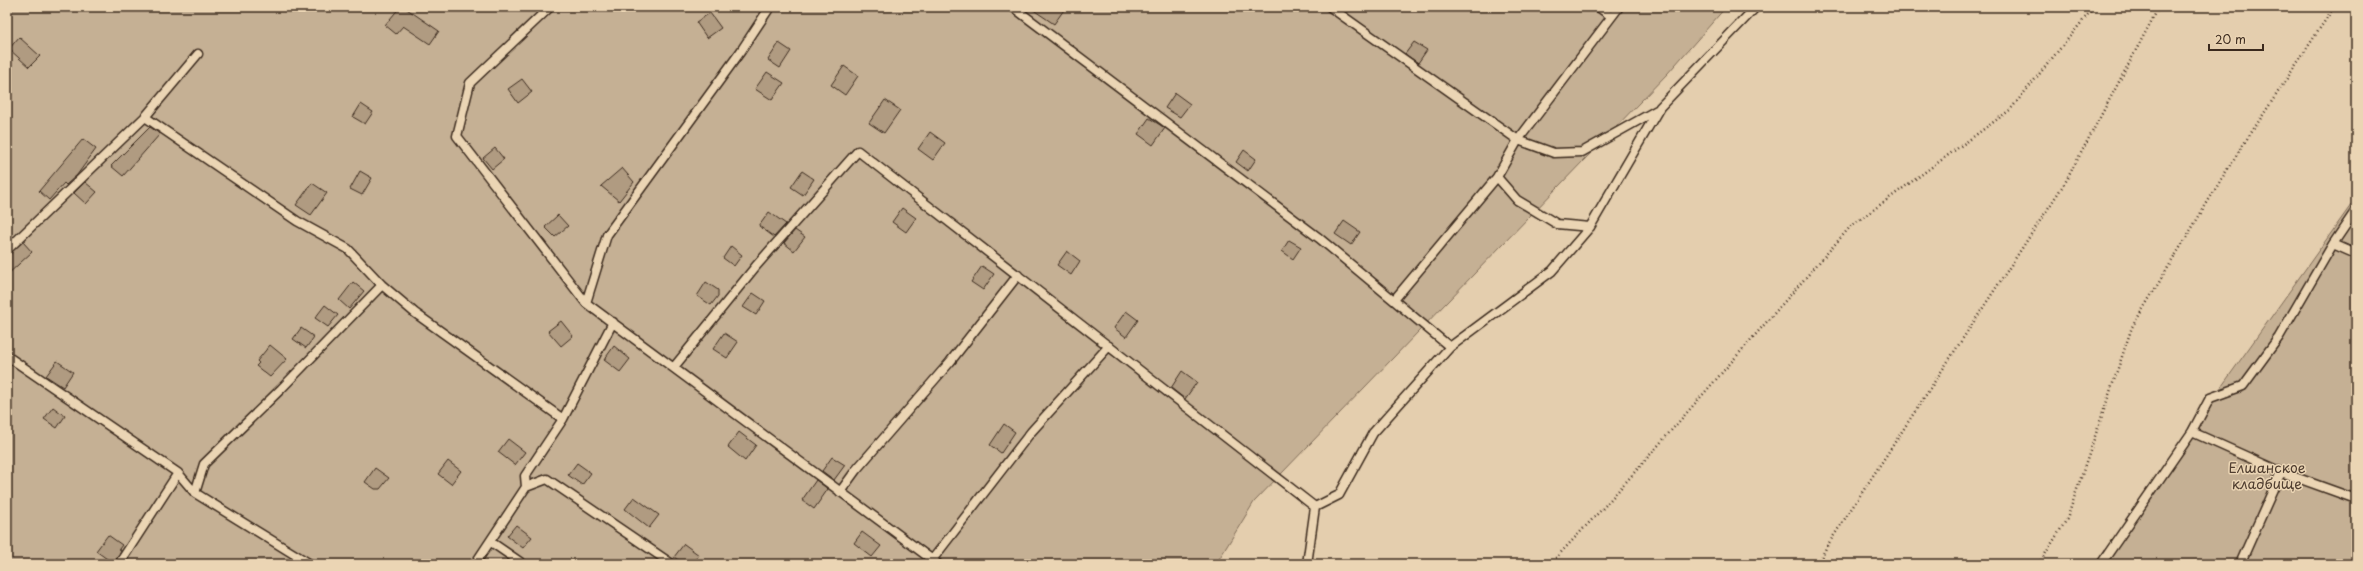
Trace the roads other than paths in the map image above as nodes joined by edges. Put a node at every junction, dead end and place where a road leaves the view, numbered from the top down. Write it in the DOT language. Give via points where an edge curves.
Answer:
graph roads {
  1 [pos="550,7"];
  2 [pos="770,7"];
  3 [pos="1013,7"];
  4 [pos="1330,7"];
  5 [pos="1598,7"];
  6 [pos="1618,7"];
  7 [pos="1756,7"];
  8 [pos="1611,16"];
  9 [pos="198,54"];
  10 [pos="1658,110"];
  11 [pos="145,117"];
  12 [pos="1518,140"];
  13 [pos="1497,177"];
  14 [pos="2356,210"];
  15 [pos="1590,227"];
  16 [pos="2333,244"];
  17 [pos="7,250"];
  18 [pos="2356,254"];
  19 [pos="1018,275"];
  20 [pos="382,285"];
  21 [pos="1394,300"];
  22 [pos="586,303"];
  23 [pos="613,322"];
  24 [pos="1109,346"];
  25 [pos="1450,347"];
  26 [pos="7,356"];
  27 [pos="674,367"];
  28 [pos="563,418"];
  29 [pos="2192,432"];
  30 [pos="2281,472"];
  31 [pos="178,474"];
  32 [pos="526,487"];
  33 [pos="840,492"];
  34 [pos="195,494"];
  35 [pos="2356,499"];
  36 [pos="1315,507"];
  37 [pos="491,542"];
  38 [pos="935,562"];
  39 [pos="119,564"];
  40 [pos="310,564"];
  41 [pos="475,564"];
  42 [pos="523,564"];
  43 [pos="672,564"];
  44 [pos="1307,564"];
  45 [pos="2101,564"];
  46 [pos="2240,564"];
  1 -- 22 [label="lane" via="470,83 457,136"];
  2 -- 22 [label="lane" via="607,235"];
  3 -- 21 [label="lane" via="1319,238"];
  4 -- 12 [label="lane"];
  5 -- 8 [label="lane"];
  6 -- 8 [label="lane"];
  7 -- 10 [label="lane"];
  8 -- 12 [label="lane"];
  9 -- 11 [label="lane"];
  10 -- 12 [label="lane" via="1582,152 1554,153"];
  10 -- 15 [label="lane"];
  11 -- 17 [label="lane"];
  11 -- 20 [label="lane" via="297,221 348,249"];
  12 -- 13 [label="lane"];
  13 -- 15 [label="lane" via="1517,200 1557,224"];
  13 -- 21 [label="lane"];
  14 -- 16 [label="lane"];
  15 -- 25 [label="lane" via="1552,270"];
  16 -- 18 [label="lane"];
  16 -- 29 [label="lane" via="2279,338 2243,386 2210,398"];
  19 -- 24 [label="lane"];
  19 -- 27 [label="lane" via="858,151 756,266"];
  19 -- 33 [label="lane" via="950,362"];
  20 -- 28 [label="lane" via="415,313"];
  20 -- 34 [label="lane" via="204,464"];
  21 -- 25 [label="lane"];
  22 -- 23 [label="lane"];
  23 -- 27 [label="lane"];
  23 -- 28 [label="lane"];
  24 -- 36 [label="lane"];
  24 -- 38 [label="lane" via="1031,432"];
  25 -- 36 [label="lane" via="1373,433 1339,495"];
  26 -- 31 [label="lane"];
  27 -- 33 [label="lane"];
  28 -- 32 [label="lane" via="525,476"];
  29 -- 30 [label="lane"];
  29 -- 45 [label="lane"];
  30 -- 35 [label="lane"];
  30 -- 46 [label="lane"];
  31 -- 34 [label="lane"];
  31 -- 39 [label="lane"];
  32 -- 37 [label="lane"];
  32 -- 43 [label="lane" via="547,479"];
  33 -- 38 [label="lane"];
  34 -- 40 [label="lane"];
  36 -- 44 [label="lane"];
  37 -- 41 [label="lane"];
  37 -- 42 [label="lane"];
}
